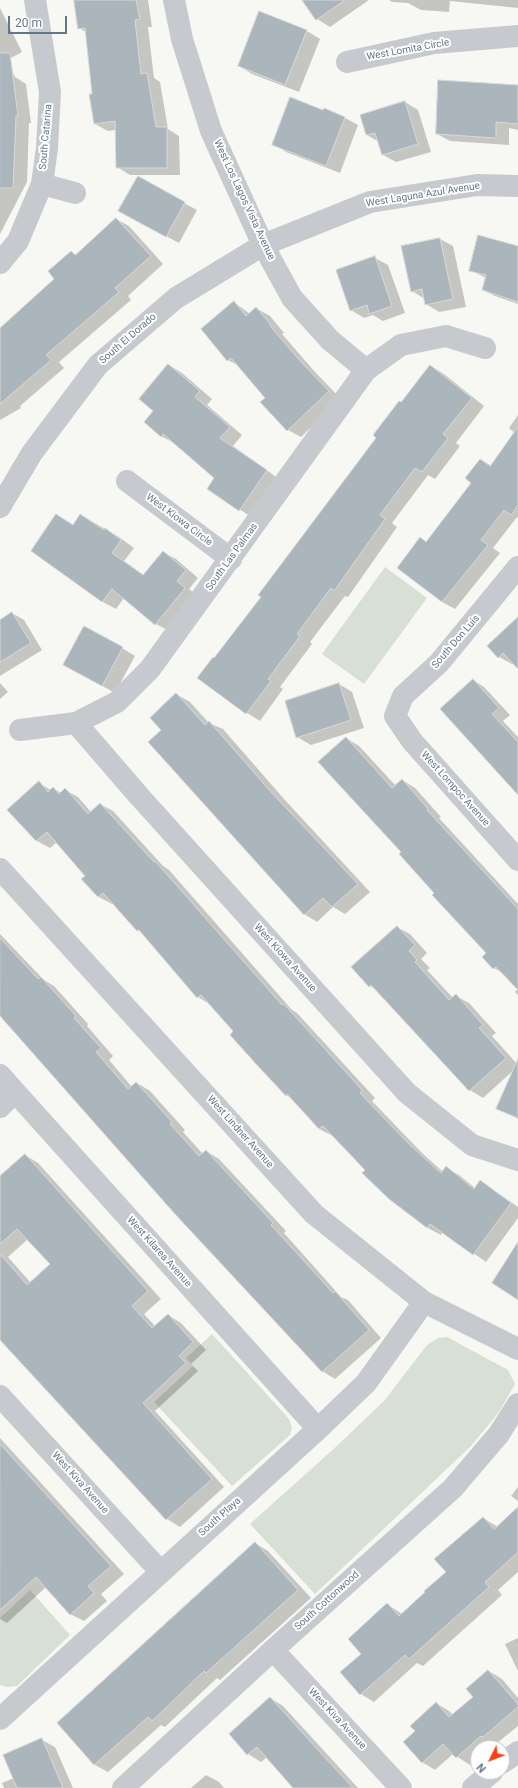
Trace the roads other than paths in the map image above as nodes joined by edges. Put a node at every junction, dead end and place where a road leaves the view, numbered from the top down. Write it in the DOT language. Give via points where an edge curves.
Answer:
graph roads {
  1 [pos="35,0"];
  2 [pos="174,0"];
  3 [pos="518,36"];
  4 [pos="347,62"];
  5 [pos="42,184"];
  6 [pos="518,186"];
  7 [pos="75,193"];
  8 [pos="263,245"];
  9 [pos="0,263"];
  10 [pos="485,348"];
  11 [pos="366,370"];
  12 [pos="127,481"];
  13 [pos="0,508"];
  14 [pos="231,559"];
  15 [pos="518,567"];
  16 [pos="395,716"];
  17 [pos="76,723"];
  18 [pos="20,730"];
  19 [pos="518,860"];
  20 [pos="0,869"];
  21 [pos="0,1075"];
  22 [pos="15,1092"];
  23 [pos="0,1107"];
  24 [pos="518,1160"];
  25 [pos="424,1302"];
  26 [pos="518,1349"];
  27 [pos="0,1396"];
  28 [pos="518,1404"];
  29 [pos="318,1429"];
  30 [pos="160,1571"];
  31 [pos="273,1650"];
  32 [pos="0,1719"];
  33 [pos="482,1780"];
  34 [pos="123,1788"];
  35 [pos="402,1788"];
  36 [pos="473,1788"];
  1 -- 5 [label="street, South Catarina" via="50,92"];
  2 -- 8 [label="street, West Los Lagos Vista Avenue" via="182,39 211,130"];
  3 -- 4 [label="street, West Lomita Circle" via="434,43"];
  5 -- 7 [label="street"];
  5 -- 9 [label="street, South Catarina" via="18,241"];
  6 -- 8 [label="street, West Laguna Azul Avenue" via="477,185 370,202"];
  8 -- 11 [label="street, West Los Lagos Vista Avenue" via="292,298 330,340"];
  8 -- 13 [label="street, South El Dorado" via="176,298 98,365 32,453"];
  10 -- 11 [label="street, South Las Palmas" via="446,336 401,345"];
  11 -- 14 [label="street, South Las Palmas"];
  12 -- 14 [label="street, West Kiowa Circle"];
  14 -- 17 [label="street, South Las Palmas" via="150,669 117,702"];
  15 -- 16 [label="street, South Don Luis" via="439,663 403,696"];
  16 -- 19 [label="street, West Lompoc Avenue" via="412,741"];
  17 -- 18 [label="street, South Las Palmas"];
  17 -- 24 [label="street, West Kiowa Avenue" via="406,1093 472,1145"];
  20 -- 25 [label="street, West Lindner Avenue" via="314,1214"];
  21 -- 22 [label="street, West Kilarea Avenue"];
  22 -- 23 [label="street"];
  22 -- 29 [label="street, West Kilarea Avenue"];
  25 -- 26 [label="street, West Lindner Avenue"];
  25 -- 29 [label="street, South Playa" via="366,1383"];
  27 -- 30 [label="street, West Kiva Avenue"];
  28 -- 31 [label="street, South Cottonwood" via="499,1434 453,1488"];
  29 -- 30 [label="street, South Playa"];
  30 -- 32 [label="street, South Playa"];
  31 -- 34 [label="street, South Cottonwood"];
  31 -- 35 [label="street, West Kiva Avenue"];
  33 -- 36 [label="street"];
}
